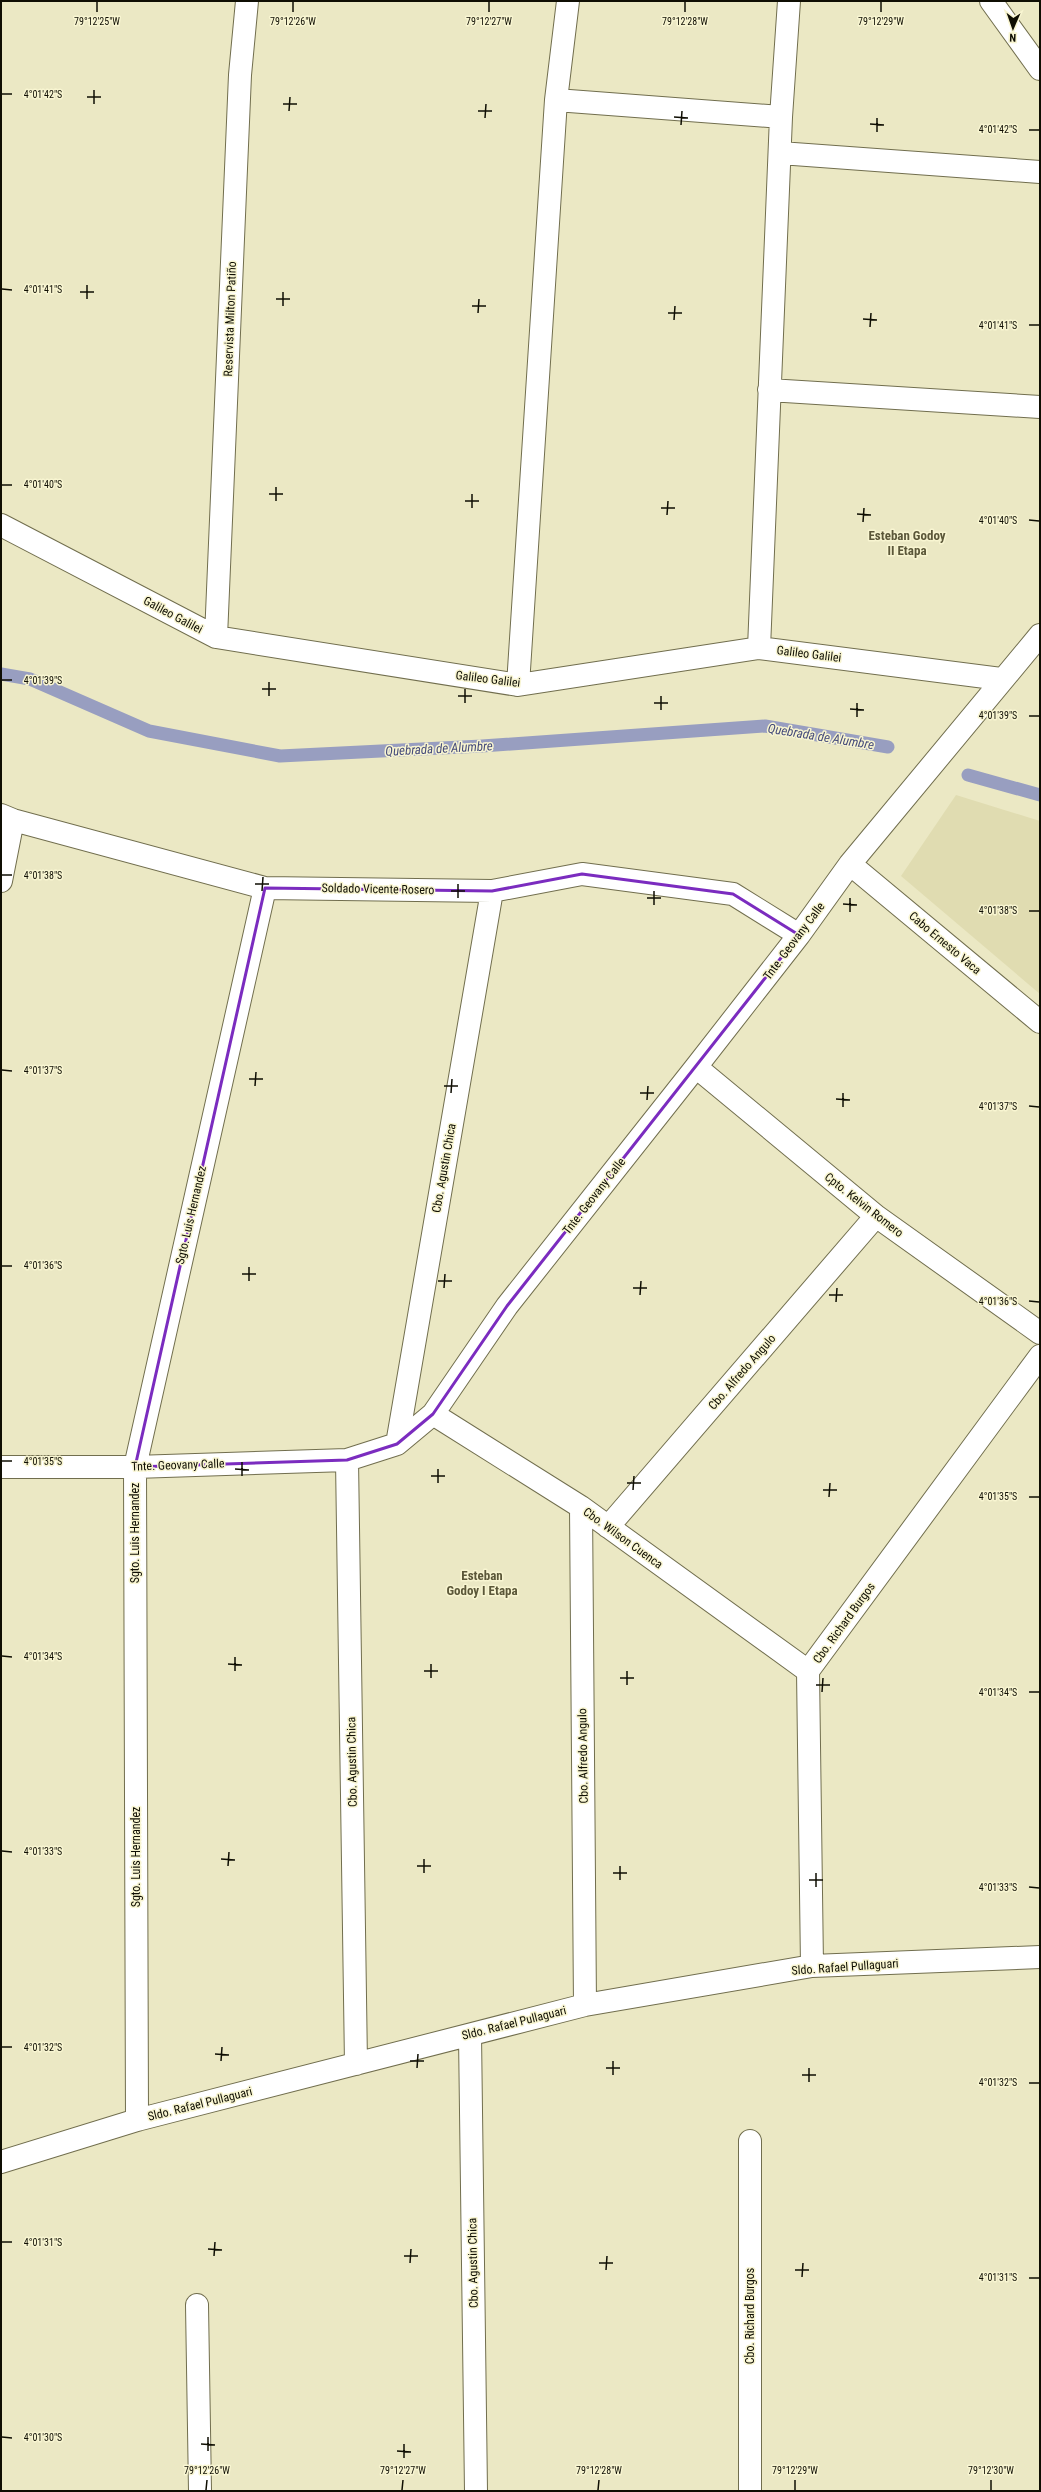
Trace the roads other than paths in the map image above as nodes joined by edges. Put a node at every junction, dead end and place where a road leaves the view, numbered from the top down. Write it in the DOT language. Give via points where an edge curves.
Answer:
graph roads {
  1 [pos="247,1"];
  2 [pos="568,1"];
  3 [pos="789,1"];
  4 [pos="991,1"];
  5 [pos="1040,68"];
  6 [pos="556,100"];
  7 [pos="781,117"];
  8 [pos="780,153"];
  9 [pos="1040,172"];
  10 [pos="769,390"];
  11 [pos="1040,407"];
  12 [pos="1,525"];
  13 [pos="1040,635"];
  14 [pos="216,637"];
  15 [pos="759,648"];
  16 [pos="1002,679"];
  17 [pos="518,685"];
  18 [pos="7,817"];
  19 [pos="850,864"];
  20 [pos="1,881"];
  21 [pos="265,888"];
  22 [pos="492,891"];
  23 [pos="799,935"];
  24 [pos="1040,1022"];
  25 [pos="696,1068"];
  26 [pos="876,1216"];
  27 [pos="1040,1333"];
  28 [pos="1040,1356"];
  29 [pos="433,1414"];
  30 [pos="397,1444"];
  31 [pos="347,1460"];
  32 [pos="1,1467"];
  33 [pos="135,1467"];
  34 [pos="581,1507"];
  35 [pos="608,1527"];
  36 [pos="808,1671"];
  37 [pos="1040,1957"];
  38 [pos="812,1966"];
  39 [pos="585,2005"];
  40 [pos="470,2035"];
  41 [pos="356,2064"];
  42 [pos="137,2120"];
  43 [pos="750,2141"];
  44 [pos="1,2162"];
  45 [pos="197,2305"];
  46 [pos="200,2491"];
  47 [pos="476,2491"];
  48 [pos="750,2491"];
  1 -- 14 [label="street, Reservista Milton Patiño" via="240,83"];
  2 -- 6 [label="street"];
  3 -- 7 [label="street"];
  4 -- 5 [label="street"];
  6 -- 7 [label="street"];
  6 -- 17 [label="street"];
  7 -- 8 [label="street"];
  8 -- 9 [label="street"];
  8 -- 10 [label="street"];
  10 -- 11 [label="street"];
  10 -- 15 [label="street"];
  12 -- 14 [label="street, Galileo Galilei"];
  13 -- 16 [label="street, Tnte. Geovany Calle"];
  14 -- 17 [label="street, Galileo Galilei"];
  15 -- 16 [label="street, Galileo Galilei"];
  15 -- 17 [label="street, Galileo Galilei"];
  16 -- 19 [label="street, Tnte. Geovany Calle"];
  18 -- 20 [label="street"];
  18 -- 21 [label="street, Soldado Vicente Rosero"];
  19 -- 23 [label="street, Tnte. Geovany Calle"];
  19 -- 24 [label="street, Cabo Ernesto Vaca"];
  21 -- 22 [label="street, Soldado Vicente Rosero"];
  21 -- 33 [label="street, Sgto. Luis Hernandez"];
  22 -- 23 [label="street, Soldado Vicente Rosero" via="582,874 733,894"];
  22 -- 30 [label="street, Cbo. Agustin Chica"];
  23 -- 25 [label="street, Tnte. Geovany Calle"];
  25 -- 26 [label="street, Cpto. Kelvin Romero"];
  25 -- 29 [label="street, Tnte. Geovany Calle" via="507,1306"];
  26 -- 27 [label="street, Cpto. Kelvin Romero"];
  26 -- 35 [label="street, Cbo. Alfredo Angulo"];
  28 -- 36 [label="street, Cbo. Richard Burgos"];
  29 -- 30 [label="street, Tnte. Geovany Calle"];
  29 -- 34 [label="street, Cbo. Wilson Cuenca"];
  30 -- 31 [label="street, Tnte. Geovany Calle"];
  31 -- 33 [label="street, Tnte. Geovany Calle"];
  31 -- 41 [label="street, Cbo. Agustin Chica"];
  32 -- 33 [label="street, Tnte. Geovany Calle"];
  33 -- 42 [label="street, Sgto. Luis Hernandez"];
  34 -- 35 [label="street, Cbo. Wilson Cuenca"];
  34 -- 39 [label="street, Cbo. Alfredo Angulo"];
  35 -- 36 [label="street, Cbo. Wilson Cuenca"];
  36 -- 38 [label="street, Cbo. Richard Burgos"];
  37 -- 38 [label="street, Sldo. Rafael Pullaguari"];
  38 -- 39 [label="street, Sldo. Rafael Pullaguari"];
  39 -- 40 [label="street, Sldo. Rafael Pullaguari"];
  40 -- 41 [label="street, Sldo. Rafael Pullaguari"];
  40 -- 47 [label="street, Cbo. Agustin Chica"];
  41 -- 42 [label="street, Sldo. Rafael Pullaguari"];
  42 -- 44 [label="street, Sldo. Rafael Pullaguari"];
  43 -- 48 [label="street, Cbo. Richard Burgos"];
  45 -- 46 [label="street"];
}
